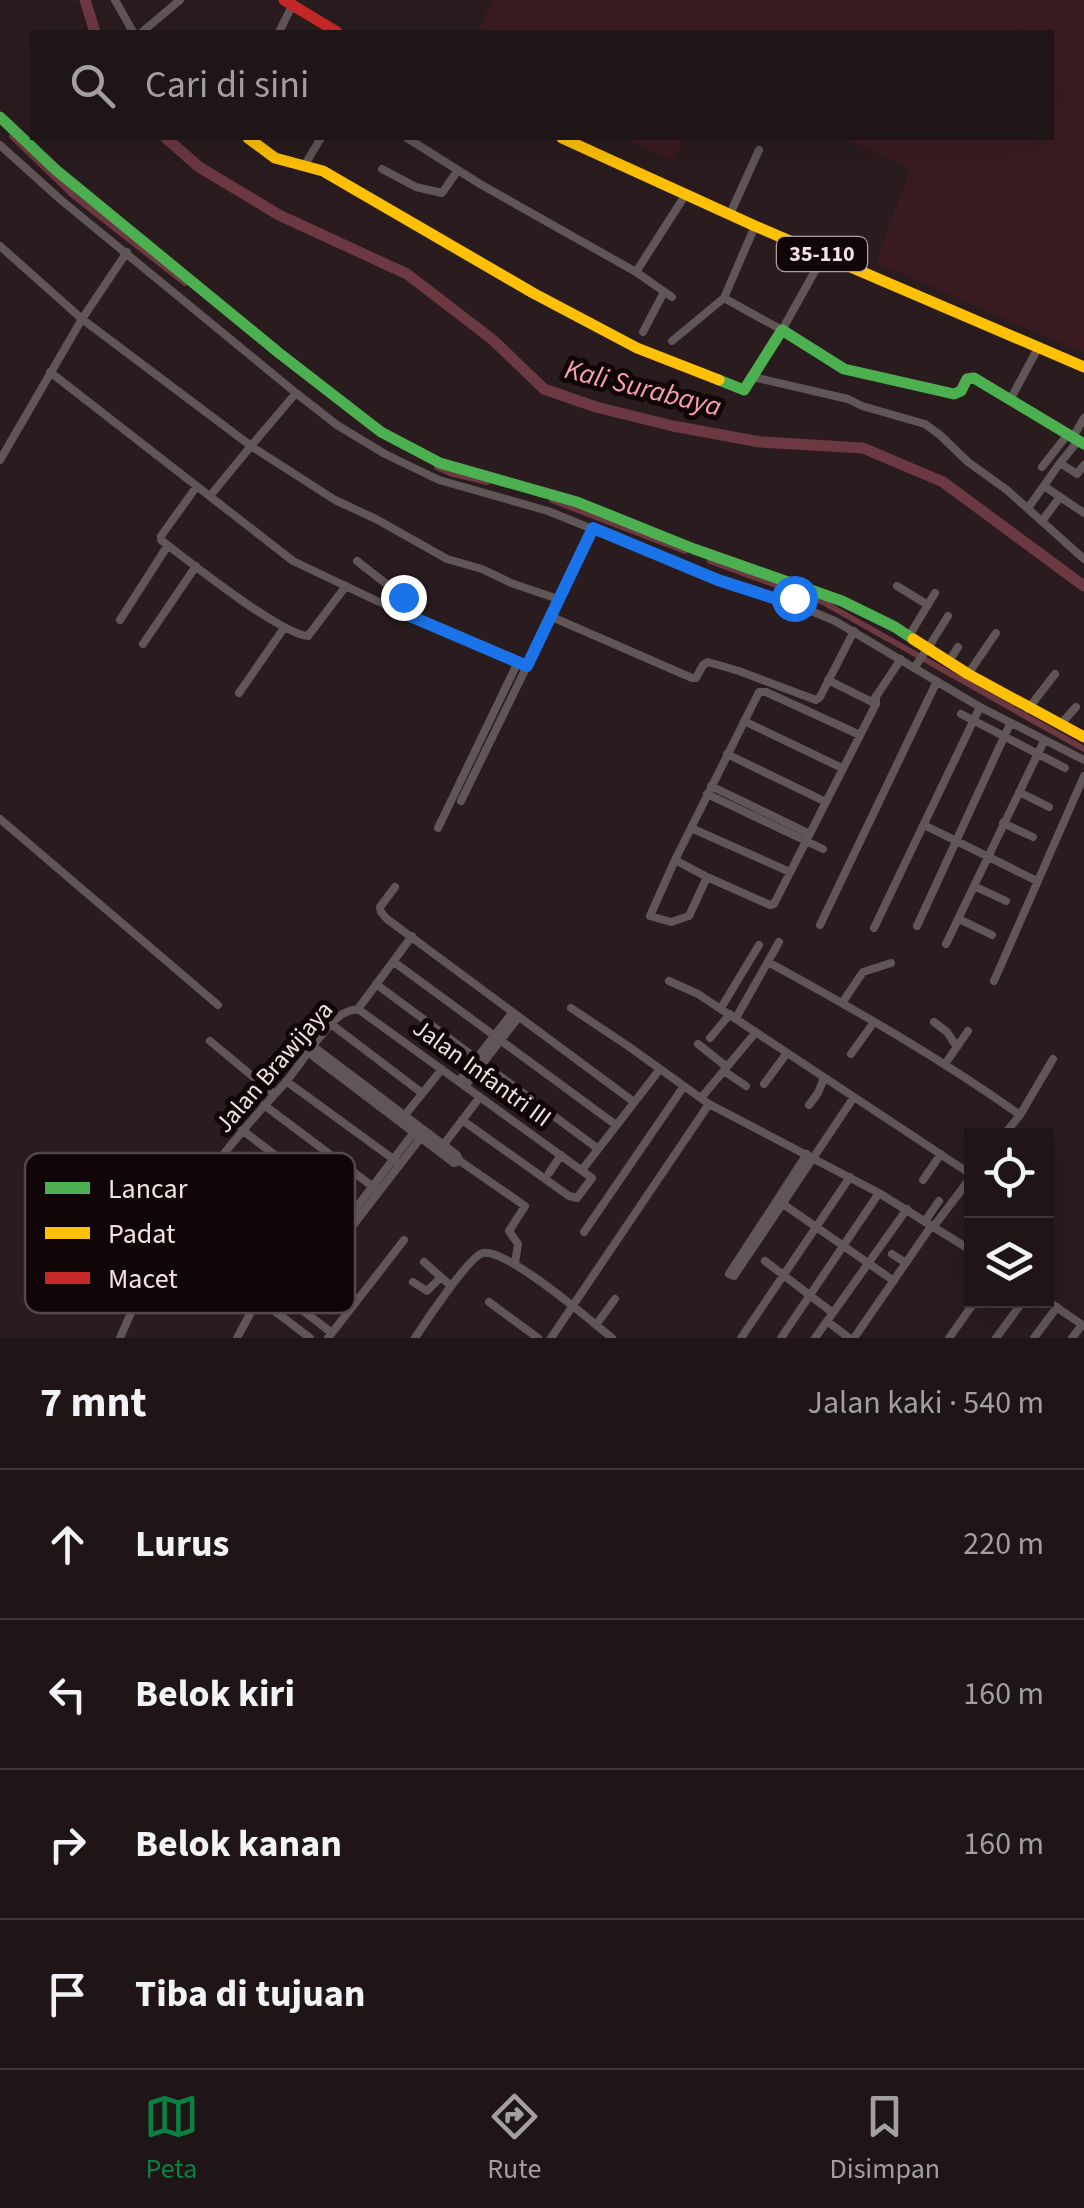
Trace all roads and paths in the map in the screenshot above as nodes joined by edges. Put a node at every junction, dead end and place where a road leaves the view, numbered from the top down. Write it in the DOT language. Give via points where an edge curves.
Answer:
graph roads {
  1 [pos="115,0"];
  2 [pos="180,0"];
  3 [pos="288,3"];
  4 [pos="132,30"];
  5 [pos="144,30"];
  6 [pos="280,30"];
  7 [pos="334,30"];
  8 [pos="0,117"];
  9 [pos="251,140"];
  10 [pos="320,140"];
  11 [pos="410,140"];
  12 [pos="566,140"];
  13 [pos="0,144"];
  14 [pos="758,150"];
  15 [pos="27,155"];
  16 [pos="304,166"];
  17 [pos="382,169"];
  18 [pos="458,170"];
  19 [pos="50,176"];
  20 [pos="686,194"];
  21 [pos="730,214"];
  22 [pos="755,226"];
  23 [pos="0,246"];
  24 [pos="126,252"];
  25 [pos="144,254"];
  26 [pos="824,255"];
  27 [pos="636,272"];
  28 [pos="724,298"];
  29 [pos="82,319"];
  30 [pos="782,330"];
  31 [pos="643,332"];
  32 [pos="672,341"];
  33 [pos="1038,348"];
  34 [pos="1084,367"];
  35 [pos="50,372"];
  36 [pos="753,377"];
  37 [pos="296,392"];
  38 [pos="1010,400"];
  39 [pos="1084,418"];
  40 [pos="1076,439"];
  41 [pos="251,446"];
  42 [pos="390,447"];
  43 [pos="408,456"];
  44 [pos="0,460"];
  45 [pos="1060,463"];
  46 [pos="1084,465"];
  47 [pos="1042,467"];
  48 [pos="1044,486"];
  49 [pos="195,489"];
  50 [pos="210,496"];
  51 [pos="1060,497"];
  52 [pos="1028,508"];
  53 [pos="575,510"];
  54 [pos="1084,513"];
  55 [pos="1042,521"];
  56 [pos="593,528"];
  57 [pos="168,545"];
  58 [pos="1082,554"];
  59 [pos="690,557"];
  60 [pos="357,561"];
  61 [pos="196,566"];
  62 [pos="897,586"];
  63 [pos="345,588"];
  64 [pos="795,594"];
  65 [pos="935,594"];
  66 [pos="558,599"];
  67 [pos="928,605"];
  68 [pos="396,610"];
  69 [pos="948,616"];
  70 [pos="552,617"];
  71 [pos="120,620"];
  72 [pos="284,628"];
  73 [pos="854,631"];
  74 [pos="996,633"];
  75 [pos="908,636"];
  76 [pos="143,644"];
  77 [pos="958,647"];
  78 [pos="928,649"];
  79 [pos="900,658"];
  80 [pos="949,662"];
  81 [pos="522,664"];
  82 [pos="918,667"];
  83 [pos="968,674"];
  84 [pos="1055,674"];
  85 [pos="828,680"];
  86 [pos="936,681"];
  87 [pos="239,692"];
  88 [pos="875,700"];
  89 [pos="1076,706"];
  90 [pos="980,707"];
  91 [pos="1028,708"];
  92 [pos="962,714"];
  93 [pos="744,720"];
  94 [pos="974,721"];
  95 [pos="1010,724"];
  96 [pos="1060,725"];
  97 [pos="858,735"];
  98 [pos="1004,736"];
  99 [pos="1084,738"];
  100 [pos="1044,741"];
  101 [pos="1038,753"];
  102 [pos="727,754"];
  103 [pos="1084,760"];
  104 [pos="842,768"];
  105 [pos="1066,768"];
  106 [pos="1084,776"];
  107 [pos="709,790"];
  108 [pos="1019,792"];
  109 [pos="462,801"];
  110 [pos="826,802"];
  111 [pos="1049,807"];
  112 [pos="0,819"];
  113 [pos="1003,824"];
  114 [pos="924,825"];
  115 [pos="438,828"];
  116 [pos="690,828"];
  117 [pos="808,837"];
  118 [pos="1033,838"];
  119 [pos="956,841"];
  120 [pos="823,850"];
  121 [pos="988,856"];
  122 [pos="675,860"];
  123 [pos="790,872"];
  124 [pos="707,877"];
  125 [pos="1037,881"];
  126 [pos="974,886"];
  127 [pos="394,887"];
  128 [pos="1006,901"];
  129 [pos="958,919"];
  130 [pos="820,925"];
  131 [pos="917,926"];
  132 [pos="874,928"];
  133 [pos="992,935"];
  134 [pos="412,936"];
  135 [pos="779,942"];
  136 [pos="946,944"];
  137 [pos="758,945"];
  138 [pos="394,962"];
  139 [pos="750,962"];
  140 [pos="890,963"];
  141 [pos="766,966"];
  142 [pos="994,981"];
  143 [pos="670,982"];
  144 [pos="376,984"];
  145 [pos="842,1002"];
  146 [pos="218,1006"];
  147 [pos="571,1008"];
  148 [pos="721,1008"];
  149 [pos="358,1009"];
  150 [pos="515,1015"];
  151 [pos="733,1016"];
  152 [pos="874,1022"];
  153 [pos="934,1022"];
  154 [pos="331,1024"];
  155 [pos="968,1031"];
  156 [pos="756,1032"];
  157 [pos="498,1038"];
  158 [pos="710,1038"];
  159 [pos="210,1041"];
  160 [pos="698,1044"];
  161 [pos="957,1047"];
  162 [pos="312,1050"];
  163 [pos="787,1054"];
  164 [pos="851,1054"];
  165 [pos="1054,1060"];
  166 [pos="480,1061"];
  167 [pos="945,1064"];
  168 [pos="726,1068"];
  169 [pos="442,1069"];
  170 [pos="660,1069"];
  171 [pos="824,1078"];
  172 [pos="286,1081"];
  173 [pos="462,1084"];
  174 [pos="764,1084"];
  175 [pos="684,1086"];
  176 [pos="746,1086"];
  177 [pos="422,1092"];
  178 [pos="274,1094"];
  179 [pos="480,1097"];
  180 [pos="854,1098"];
  181 [pos="705,1101"];
  182 [pos="634,1102"];
  183 [pos="264,1105"];
  184 [pos="809,1105"];
  185 [pos="1020,1115"];
  186 [pos="405,1116"];
  187 [pos="462,1120"];
  188 [pos="616,1125"];
  189 [pos="1010,1128"];
  190 [pos="242,1130"];
  191 [pos="420,1132"];
  192 [pos="441,1148"];
  193 [pos="597,1148"];
  194 [pos="225,1153"];
  195 [pos="272,1153"];
  196 [pos="328,1153"];
  197 [pos="941,1154"];
  198 [pos="561,1155"];
  199 [pos="810,1156"];
  200 [pos="397,1162"];
  201 [pos="582,1170"];
  202 [pos="964,1170"];
  203 [pos="355,1173"];
  204 [pos="549,1173"];
  205 [pos="850,1177"];
  206 [pos="923,1180"];
  207 [pos="964,1185"];
  208 [pos="376,1189"];
  209 [pos="879,1192"];
  210 [pos="939,1201"];
  211 [pos="783,1204"];
  212 [pos="907,1209"];
  213 [pos="355,1216"];
  214 [pos="770,1217"];
  215 [pos="931,1224"];
  216 [pos="816,1227"];
  217 [pos="584,1232"];
  218 [pos="404,1240"];
  219 [pos="843,1246"];
  220 [pos="964,1246"];
  221 [pos="892,1254"];
  222 [pos="424,1262"];
  223 [pos="766,1262"];
  224 [pos="514,1263"];
  225 [pos="868,1263"];
  226 [pos="906,1263"];
  227 [pos="784,1274"];
  228 [pos="441,1277"];
  229 [pos="894,1281"];
  230 [pos="413,1282"];
  231 [pos="452,1286"];
  232 [pos="810,1295"];
  233 [pos="615,1300"];
  234 [pos="355,1301"];
  235 [pos="489,1302"];
  236 [pos="573,1307"];
  237 [pos="1056,1307"];
  238 [pos="971,1308"];
  239 [pos="1018,1308"];
  240 [pos="250,1313"];
  241 [pos="278,1313"];
  242 [pos="304,1313"];
  243 [pos="346,1313"];
  244 [pos="830,1317"];
  245 [pos="596,1325"];
  246 [pos="1083,1325"];
  247 [pos="330,1336"];
  248 [pos="237,1338"];
  249 [pos="310,1338"];
  250 [pos="416,1338"];
  251 [pos="538,1338"];
  252 [pos="551,1338"];
  253 [pos="612,1338"];
  254 [pos="741,1338"];
  255 [pos="781,1338"];
  256 [pos="815,1338"];
  257 [pos="851,1338"];
  258 [pos="950,1338"];
  259 [pos="996,1338"];
  260 [pos="1034,1338"];
  261 [pos="1072,1338"];
  1 -- 4 [label="street"];
  2 -- 5 [label="street"];
  3 -- 6 [label="street"];
  3 -- 7 [label="street"];
  8 -- 15 [label="street"];
  9 -- 16 [label="street" via="275,158"];
  10 -- 16 [label="street"];
  11 -- 18 [label="street"];
  12 -- 20 [label="street, 35-110"];
  13 -- 15 [label="street"];
  14 -- 21 [label="street"];
  15 -- 19 [label="street"];
  15 -- 19 [label="street"];
  16 -- 36 [label="street" via="637,348 744,390"];
  17 -- 18 [label="street" via="442,193"];
  18 -- 27 [label="street"];
  19 -- 24 [label="street"];
  19 -- 25 [label="street"];
  20 -- 21 [label="street, 35-110"];
  20 -- 27 [label="street"];
  21 -- 22 [label="street, 35-110"];
  22 -- 26 [label="street, 35-110"];
  22 -- 28 [label="street"];
  23 -- 29 [label="street"];
  24 -- 25 [label="street"];
  24 -- 29 [label="street"];
  25 -- 37 [label="street"];
  25 -- 42 [label="street"];
  26 -- 30 [label="street"];
  26 -- 33 [label="street, 35-110"];
  27 -- 31 [label="street" via="668,295"];
  28 -- 30 [label="street"];
  28 -- 32 [label="street"];
  29 -- 35 [label="street"];
  29 -- 41 [label="street"];
  30 -- 36 [label="street"];
  30 -- 38 [label="street" via="844,369 954,394 974,378"];
  33 -- 34 [label="street, 35-110"];
  33 -- 38 [label="street"];
  35 -- 44 [label="street"];
  35 -- 49 [label="street"];
  36 -- 52 [label="street" via="926,424"];
  37 -- 41 [label="street"];
  37 -- 42 [label="street" via="338,425"];
  38 -- 40 [label="street"];
  39 -- 40 [label="street"];
  40 -- 45 [label="street"];
  40 -- 47 [label="street"];
  41 -- 50 [label="street"];
  41 -- 66 [label="street" via="447,559"];
  42 -- 43 [label="street"];
  43 -- 53 [label="street"];
  43 -- 53 [label="street" via="440,480"];
  45 -- 46 [label="street" via="1077,474"];
  45 -- 48 [label="street"];
  48 -- 51 [label="street"];
  48 -- 52 [label="street"];
  49 -- 50 [label="street"];
  49 -- 57 [label="street" via="160,538"];
  50 -- 63 [label="street" via="293,561"];
  51 -- 54 [label="street"];
  51 -- 55 [label="street"];
  52 -- 55 [label="street"];
  53 -- 56 [label="street"];
  53 -- 59 [label="street"];
  55 -- 58 [label="street"];
  56 -- 59 [label="street"];
  56 -- 66 [label="street"];
  57 -- 61 [label="street"];
  57 -- 71 [label="street"];
  59 -- 64 [label="street"];
  59 -- 64 [label="street" via="718,580"];
  60 -- 68 [label="street" via="403,597"];
  61 -- 72 [label="street"];
  61 -- 76 [label="street"];
  62 -- 67 [label="street"];
  63 -- 68 [label="street"];
  63 -- 72 [label="street" via="309,635"];
  64 -- 73 [label="street"];
  64 -- 75 [label="street" via="842,601"];
  65 -- 67 [label="street"];
  66 -- 70 [label="street"];
  67 -- 75 [label="street"];
  68 -- 81 [label="street"];
  69 -- 78 [label="street"];
  70 -- 81 [label="street"];
  70 -- 85 [label="street" via="692,678 708,662 816,700"];
  72 -- 87 [label="street"];
  73 -- 79 [label="street"];
  73 -- 85 [label="street"];
  74 -- 83 [label="street"];
  75 -- 78 [label="street"];
  77 -- 80 [label="street"];
  78 -- 80 [label="street"];
  78 -- 82 [label="street"];
  79 -- 82 [label="street"];
  79 -- 88 [label="street"];
  80 -- 83 [label="street"];
  81 -- 109 [label="street"];
  81 -- 115 [label="street"];
  82 -- 86 [label="street"];
  83 -- 91 [label="street"];
  84 -- 91 [label="street"];
  85 -- 88 [label="street"];
  86 -- 90 [label="street"];
  86 -- 130 [label="street"];
  88 -- 97 [label="street"];
  89 -- 96 [label="street"];
  90 -- 94 [label="street"];
  90 -- 95 [label="street"];
  91 -- 96 [label="street"];
  92 -- 94 [label="street"];
  93 -- 97 [label="street" via="762,691"];
  93 -- 102 [label="street"];
  93 -- 104 [label="street"];
  94 -- 98 [label="street"];
  94 -- 114 [label="street"];
  95 -- 98 [label="street"];
  95 -- 100 [label="street"];
  96 -- 99 [label="street"];
  97 -- 104 [label="street"];
  98 -- 101 [label="street"];
  98 -- 119 [label="street"];
  100 -- 101 [label="street"];
  100 -- 103 [label="street"];
  101 -- 105 [label="street"];
  101 -- 108 [label="street"];
  102 -- 107 [label="street"];
  102 -- 110 [label="street"];
  104 -- 110 [label="street"];
  106 -- 125 [label="street"];
  107 -- 116 [label="street"];
  107 -- 117 [label="street"];
  108 -- 111 [label="street"];
  108 -- 113 [label="street"];
  110 -- 117 [label="street"];
  112 -- 146 [label="street"];
  113 -- 118 [label="street"];
  113 -- 121 [label="street"];
  114 -- 119 [label="street"];
  114 -- 132 [label="street"];
  116 -- 122 [label="street"];
  116 -- 123 [label="street"];
  117 -- 120 [label="street"];
  117 -- 123 [label="street"];
  119 -- 121 [label="street"];
  119 -- 131 [label="street"];
  121 -- 125 [label="street"];
  121 -- 126 [label="street"];
  122 -- 124 [label="street"];
  122 -- 124 [label="street" via="652,918 689,916"];
  123 -- 124 [label="street" via="773,905"];
  125 -- 142 [label="street"];
  126 -- 128 [label="street"];
  126 -- 129 [label="street"];
  127 -- 134 [label="street" via="380,909"];
  129 -- 133 [label="street"];
  129 -- 136 [label="street"];
  134 -- 138 [label="street, Jalan Brawijaya"];
  134 -- 150 [label="street"];
  135 -- 141 [label="street"];
  137 -- 139 [label="street"];
  138 -- 144 [label="street, Jalan Brawijaya"];
  138 -- 157 [label="street"];
  139 -- 141 [label="street"];
  139 -- 148 [label="street"];
  140 -- 145 [label="street" via="862,972"];
  141 -- 145 [label="street"];
  141 -- 151 [label="street"];
  143 -- 148 [label="street"];
  144 -- 149 [label="street, Jalan Brawijaya"];
  144 -- 166 [label="street"];
  145 -- 152 [label="street"];
  147 -- 170 [label="street"];
  148 -- 151 [label="street"];
  149 -- 154 [label="street, Jalan Brawijaya"];
  149 -- 169 [label="street, Jalan Infantri III"];
  150 -- 157 [label="street"];
  150 -- 182 [label="street"];
  151 -- 156 [label="street"];
  151 -- 158 [label="street"];
  152 -- 164 [label="street"];
  152 -- 167 [label="street"];
  153 -- 161 [label="street"];
  154 -- 162 [label="street, Jalan Brawijaya"];
  154 -- 177 [label="street"];
  155 -- 161 [label="street"];
  156 -- 163 [label="street"];
  156 -- 168 [label="street"];
  157 -- 166 [label="street"];
  157 -- 188 [label="street"];
  159 -- 178 [label="street"];
  160 -- 168 [label="street"];
  161 -- 167 [label="street"];
  162 -- 172 [label="street, Jalan Brawijaya"];
  162 -- 186 [label="street"];
  162 -- 191 [label="street"];
  163 -- 171 [label="street"];
  163 -- 174 [label="street"];
  165 -- 185 [label="street"];
  166 -- 173 [label="street"];
  166 -- 193 [label="street"];
  167 -- 185 [label="street"];
  168 -- 176 [label="street"];
  168 -- 181 [label="street"];
  169 -- 173 [label="street, Jalan Infantri III"];
  169 -- 177 [label="street"];
  170 -- 175 [label="street"];
  170 -- 182 [label="street"];
  171 -- 180 [label="street"];
  171 -- 184 [label="street"];
  172 -- 178 [label="street, Jalan Brawijaya"];
  172 -- 200 [label="street"];
  173 -- 179 [label="street, Jalan Infantri III"];
  175 -- 181 [label="street"];
  175 -- 217 [label="street"];
  177 -- 186 [label="street"];
  178 -- 183 [label="street, Jalan Brawijaya"];
  179 -- 187 [label="street"];
  179 -- 198 [label="street, Jalan Infantri III"];
  180 -- 197 [label="street"];
  180 -- 199 [label="street"];
  181 -- 199 [label="street"];
  181 -- 236 [label="street"];
  182 -- 188 [label="street"];
  183 -- 190 [label="street, Jalan Brawijaya"];
  183 -- 196 [label="street"];
  185 -- 189 [label="street"];
  186 -- 191 [label="street"];
  187 -- 192 [label="street"];
  187 -- 201 [label="street" via="574,1198 592,1178"];
  188 -- 193 [label="street"];
  190 -- 194 [label="street, Jalan Brawijaya"];
  190 -- 195 [label="street"];
  191 -- 192 [label="street"];
  191 -- 200 [label="street"];
  192 -- 224 [label="street" via="525,1206 508,1231 518,1244"];
  193 -- 201 [label="street"];
  197 -- 202 [label="street"];
  197 -- 206 [label="street"];
  198 -- 201 [label="street, Jalan Infantri III"];
  198 -- 204 [label="street"];
  199 -- 205 [label="street"];
  199 -- 211 [label="street"];
  199 -- 214 [label="street"];
  200 -- 208 [label="street"];
  203 -- 208 [label="street"];
  205 -- 209 [label="street"];
  205 -- 216 [label="street"];
  207 -- 215 [label="street"];
  208 -- 213 [label="street"];
  209 -- 212 [label="street"];
  209 -- 219 [label="street"];
  210 -- 215 [label="street"];
  211 -- 214 [label="street"];
  211 -- 216 [label="street"];
  212 -- 215 [label="street"];
  212 -- 225 [label="street"];
  214 -- 214 [label="street" via="734,1276 729,1274"];
  215 -- 220 [label="street"];
  215 -- 226 [label="street"];
  216 -- 219 [label="street"];
  216 -- 227 [label="street"];
  218 -- 234 [label="street"];
  219 -- 225 [label="street"];
  219 -- 232 [label="street"];
  221 -- 226 [label="street"];
  222 -- 228 [label="street"];
  223 -- 227 [label="street"];
  224 -- 231 [label="street" via="480,1253"];
  224 -- 236 [label="street"];
  225 -- 229 [label="street"];
  225 -- 244 [label="street"];
  226 -- 229 [label="street"];
  227 -- 232 [label="street"];
  227 -- 254 [label="street"];
  228 -- 230 [label="street" via="427,1290"];
  228 -- 231 [label="street"];
  229 -- 257 [label="street"];
  231 -- 250 [label="street"];
  232 -- 244 [label="street"];
  232 -- 255 [label="street"];
  233 -- 245 [label="street"];
  235 -- 251 [label="street"];
  236 -- 245 [label="street"];
  236 -- 252 [label="street"];
  237 -- 246 [label="street"];
  237 -- 260 [label="street"];
  238 -- 258 [label="street"];
  239 -- 259 [label="street"];
  240 -- 248 [label="street"];
  241 -- 249 [label="street"];
  242 -- 247 [label="street"];
  243 -- 247 [label="street"];
  244 -- 256 [label="street"];
  244 -- 257 [label="street"];
  245 -- 253 [label="street"];
  246 -- 261 [label="street"];
}
